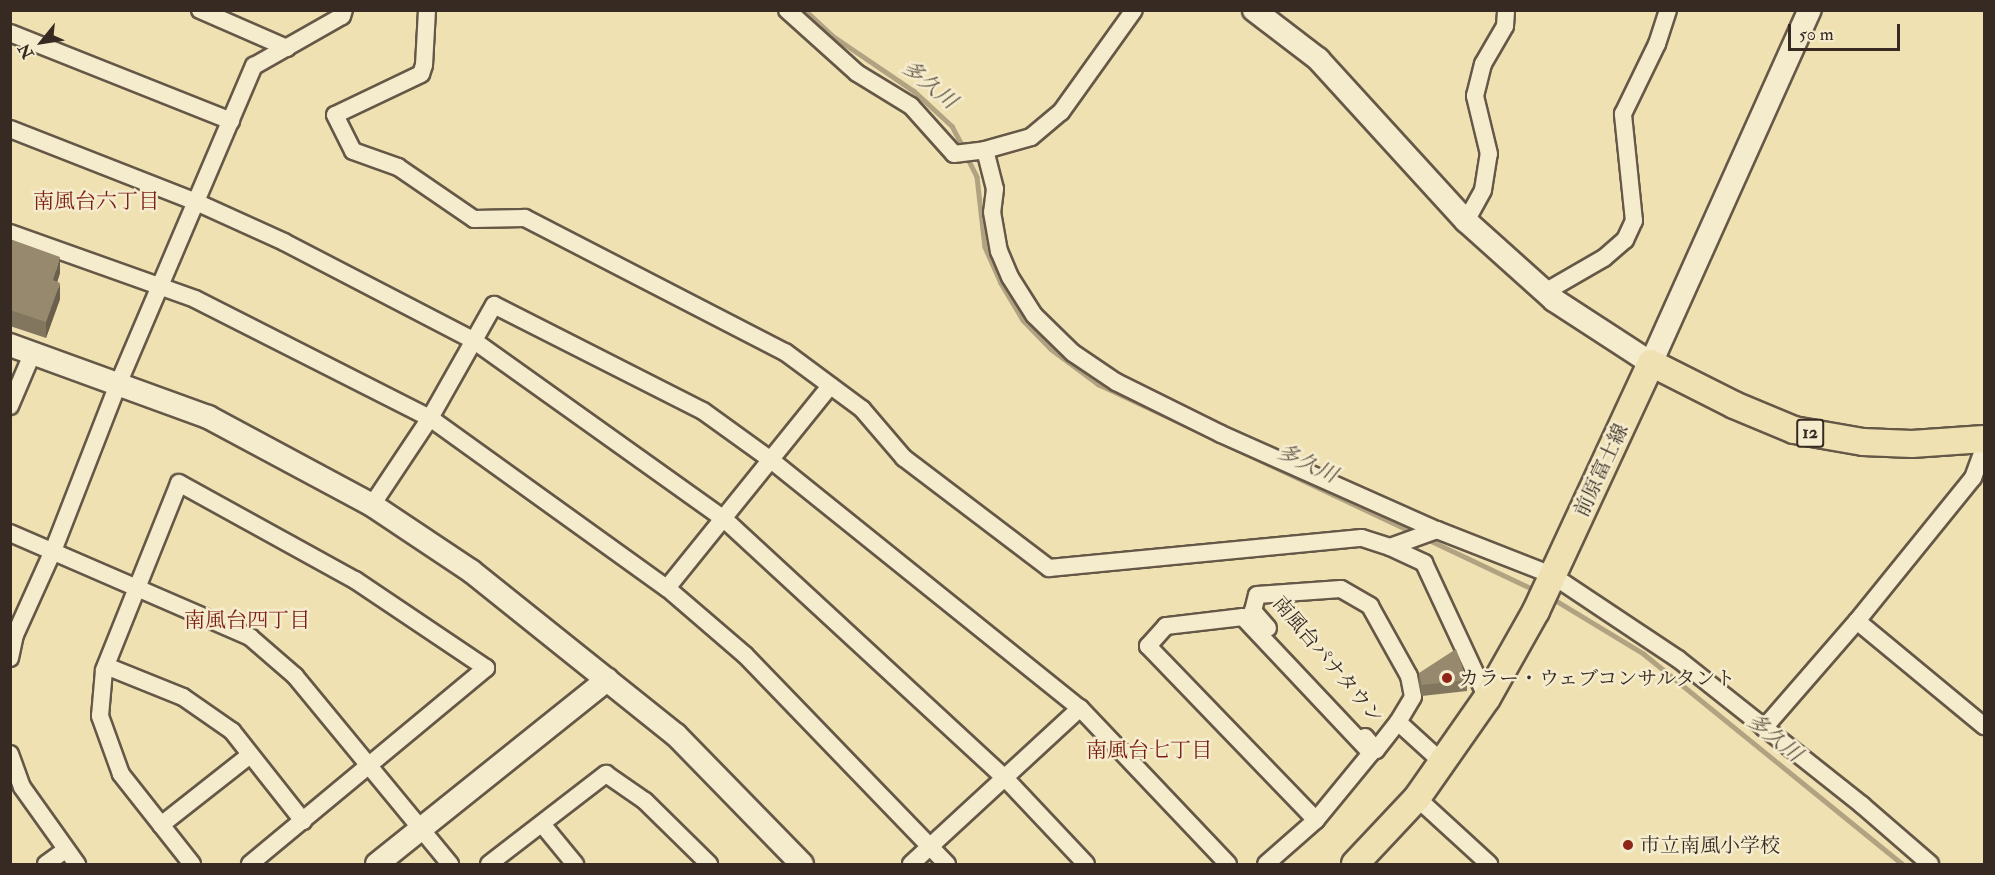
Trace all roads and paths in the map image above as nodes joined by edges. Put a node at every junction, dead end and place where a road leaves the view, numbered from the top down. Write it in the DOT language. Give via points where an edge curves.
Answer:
graph roads {
  1 [pos="200,10"];
  2 [pos="344,10"];
  3 [pos="427,10"];
  4 [pos="787,10"];
  5 [pos="1134,10"];
  6 [pos="1254,10"];
  7 [pos="1506,10"];
  8 [pos="1668,10"];
  9 [pos="1810,10"];
  10 [pos="10,33"];
  11 [pos="288,48"];
  12 [pos="231,121"];
  13 [pos="10,129"];
  14 [pos="979,151"];
  15 [pos="196,202"];
  16 [pos="1466,221"];
  17 [pos="10,233"];
  18 [pos="160,286"];
  19 [pos="1545,292"];
  20 [pos="473,340"];
  21 [pos="10,345"];
  22 [pos="33,352"];
  23 [pos="1651,363"];
  24 [pos="119,382"];
  25 [pos="830,386"];
  26 [pos="10,406"];
  27 [pos="430,418"];
  28 [pos="1984,439"];
  29 [pos="1984,448"];
  30 [pos="771,460"];
  31 [pos="372,505"];
  32 [pos="723,518"];
  33 [pos="10,533"];
  34 [pos="1431,533"];
  35 [pos="1390,547"];
  36 [pos="53,551"];
  37 [pos="1552,575"];
  38 [pos="136,586"];
  39 [pos="667,588"];
  40 [pos="1857,621"];
  41 [pos="10,658"];
  42 [pos="106,666"];
  43 [pos="608,680"];
  44 [pos="1487,698"];
  45 [pos="1080,708"];
  46 [pos="1398,722"];
  47 [pos="1984,726"];
  48 [pos="1764,728"];
  49 [pos="250,755"];
  50 [pos="12,764"];
  51 [pos="1443,764"];
  52 [pos="369,767"];
  53 [pos="1005,777"];
  54 [pos="1417,798"];
  55 [pos="1316,820"];
  56 [pos="303,821"];
  57 [pos="542,824"];
  58 [pos="161,825"];
  59 [pos="423,828"];
  60 [pos="931,847"];
  61 [pos="65,850"];
  62 [pos="46,864"];
  63 [pos="77,864"];
  64 [pos="192,864"];
  65 [pos="250,864"];
  66 [pos="376,864"];
  67 [pos="450,864"];
  68 [pos="489,864"];
  69 [pos="575,864"];
  70 [pos="709,864"];
  71 [pos="802,864"];
  72 [pos="911,864"];
  73 [pos="947,864"];
  74 [pos="1086,864"];
  75 [pos="1228,864"];
  76 [pos="1266,864"];
  77 [pos="1355,864"];
  78 [pos="1489,864"];
  79 [pos="1930,864"];
  1 -- 11 [label="street"];
  2 -- 11 [label="street" via="342,16"];
  3 -- 25 [label="street" via="421,74 335,115 353,151 398,167 474,219 525,218 785,352"];
  4 -- 14 [label="street" via="857,73 911,106 954,154"];
  5 -- 14 [label="street" via="1061,112 1031,137"];
  6 -- 16 [label="street" via="1318,59"];
  7 -- 16 [label="street" via="1505,26 1483,64 1475,96 1489,154 1483,190"];
  8 -- 19 [label="street" via="1657,44 1623,114 1634,221 1625,240 1604,258"];
  9 -- 23 [label="street"];
  10 -- 12 [label="street"];
  11 -- 12 [label="street" via="254,66"];
  12 -- 15 [label="street"];
  13 -- 15 [label="street"];
  14 -- 34 [label="street" via="995,189 992,212 999,251 1034,315 1073,353 1116,382 1168,409"];
  15 -- 18 [label="street"];
  15 -- 20 [label="street" via="284,242"];
  16 -- 19 [label="street"];
  17 -- 18 [label="street"];
  18 -- 24 [label="street"];
  18 -- 27 [label="street" via="195,299"];
  19 -- 23 [label="street"];
  20 -- 27 [label="street"];
  20 -- 30 [label="street" via="494,305 703,411"];
  20 -- 32 [label="street"];
  21 -- 22 [label="street"];
  22 -- 24 [label="street"];
  22 -- 26 [label="street"];
  23 -- 28 [label="main road, 12" via="1794,430 1863,442 1912,444"];
  23 -- 37 [label="main road, 前原富士線"];
  24 -- 31 [label="street" via="208,417"];
  24 -- 36 [label="street"];
  25 -- 30 [label="street"];
  25 -- 35 [label="street" via="862,409 904,458 1049,568 1362,538"];
  27 -- 31 [label="street"];
  27 -- 39 [label="street"];
  29 -- 40 [label="street" via="1973,478"];
  30 -- 32 [label="street"];
  30 -- 45 [label="street"];
  31 -- 43 [label="street" via="471,571"];
  32 -- 39 [label="street"];
  32 -- 53 [label="street"];
  33 -- 36 [label="street"];
  34 -- 35 [label="street"];
  34 -- 37 [label="street"];
  35 -- 44 [label="street" via="1424,563"];
  36 -- 38 [label="street"];
  36 -- 41 [label="street" via="15,635"];
  37 -- 44 [label="main road, 前原富士線"];
  37 -- 48 [label="street" via="1678,659"];
  38 -- 42 [label="street"];
  38 -- 52 [label="street" via="250,637 295,676"];
  38 -- 52 [label="street" via="179,483 355,580 486,668"];
  39 -- 60 [label="street" via="745,655"];
  40 -- 47 [label="street"];
  40 -- 48 [label="street"];
  42 -- 49 [label="street" via="183,697 232,731"];
  42 -- 58 [label="street" via="100,716 121,774"];
  43 -- 59 [label="street"];
  43 -- 71 [label="street" via="676,735"];
  44 -- 51 [label="main road, 前原富士線"];
  45 -- 53 [label="street"];
  45 -- 75 [label="street"];
  46 -- 46 [label="street, 南風台パナタウン" via="1413,697 1409,676 1400,653 1370,606 1341,589 1257,595 1253,611 1376,750"];
  46 -- 51 [label="street, 南風台パナタウン"];
  48 -- 79 [label="street"];
  49 -- 56 [label="street"];
  49 -- 58 [label="street"];
  50 -- 61 [label="street" via="22,787"];
  51 -- 54 [label="main road, 前原富士線"];
  52 -- 56 [label="street"];
  52 -- 59 [label="street"];
  53 -- 60 [label="street"];
  53 -- 74 [label="street"];
  54 -- 77 [label="main road, 前原富士線"];
  54 -- 78 [label="street"];
  55 -- 55 [label="street" via="1148,646 1166,626 1243,617 1371,753"];
  55 -- 76 [label="street"];
  56 -- 65 [label="street"];
  57 -- 68 [label="street"];
  57 -- 69 [label="street"];
  57 -- 70 [label="street" via="606,774 645,801"];
  58 -- 64 [label="street"];
  59 -- 66 [label="street"];
  59 -- 67 [label="street"];
  60 -- 72 [label="street"];
  60 -- 73 [label="street"];
  61 -- 62 [label="street"];
  61 -- 63 [label="street"];
}
